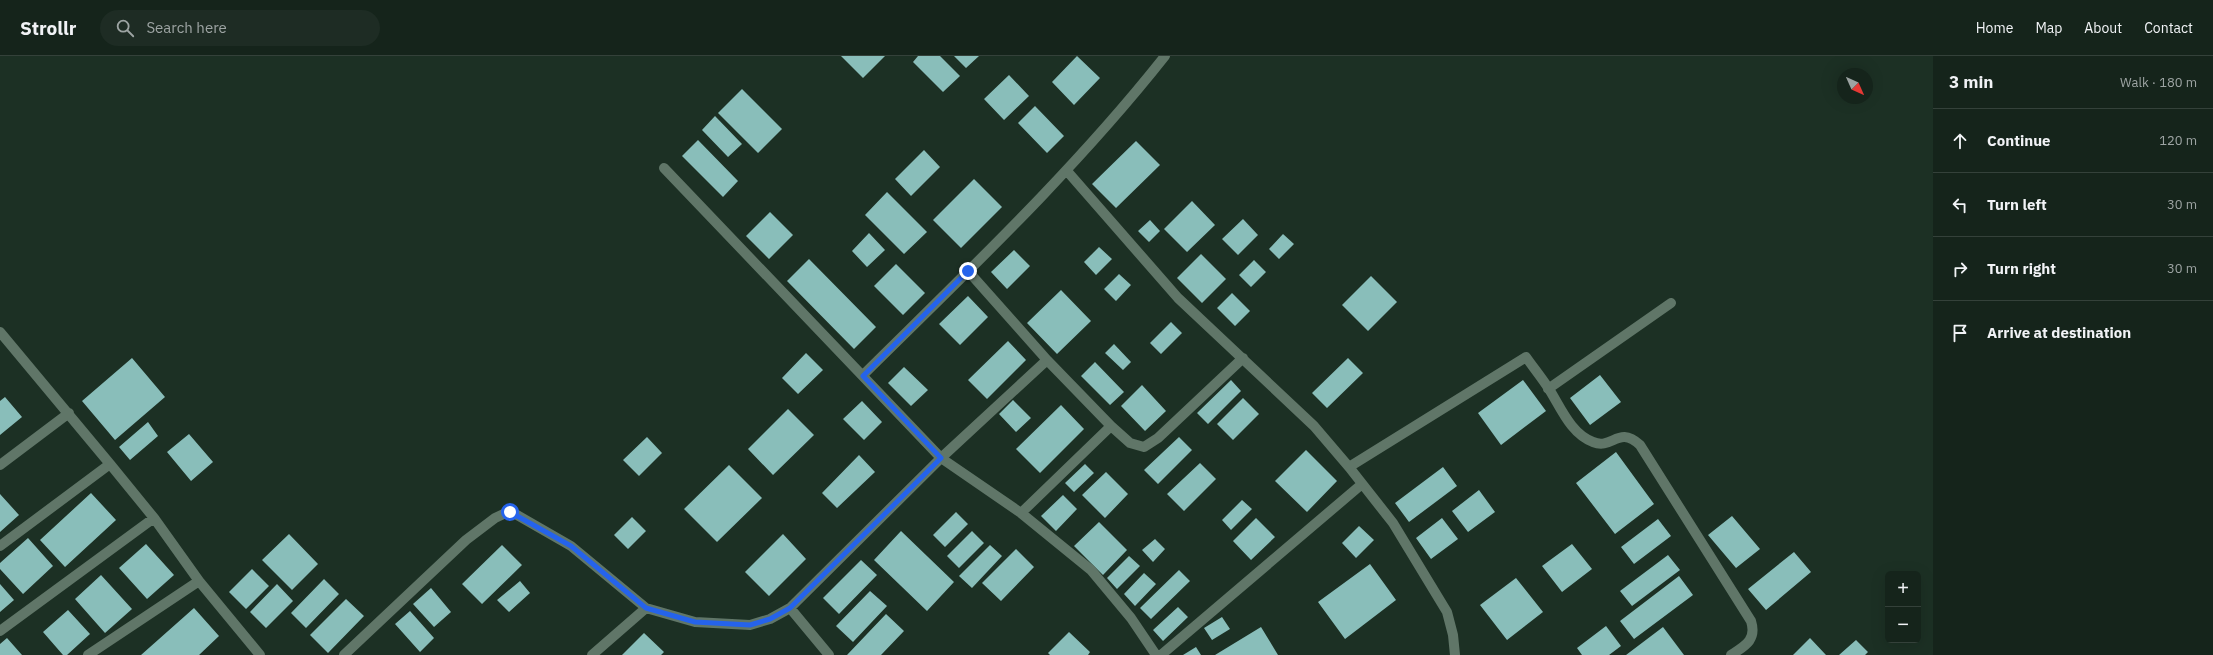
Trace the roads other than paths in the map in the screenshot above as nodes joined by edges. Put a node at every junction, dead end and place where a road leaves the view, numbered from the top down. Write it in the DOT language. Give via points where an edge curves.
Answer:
graph roads {
  1 [pos="1165,56"];
  2 [pos="664,168"];
  3 [pos="1067,171"];
  4 [pos="968,271"];
  5 [pos="1671,303"];
  6 [pos="0,332"];
  7 [pos="1243,358"];
  8 [pos="1047,360"];
  9 [pos="863,376"];
  10 [pos="1548,388"];
  11 [pos="69,413"];
  12 [pos="1112,426"];
  13 [pos="941,458"];
  14 [pos="110,464"];
  15 [pos="0,465"];
  16 [pos="1349,467"];
  17 [pos="1362,484"];
  18 [pos="1021,513"];
  19 [pos="154,518"];
  20 [pos="0,546"];
  21 [pos="200,581"];
  22 [pos="646,608"];
  23 [pos="790,608"];
  24 [pos="0,631"];
  25 [pos="88,655"];
  26 [pos="260,655"];
  27 [pos="344,655"];
  28 [pos="592,655"];
  29 [pos="829,655"];
  30 [pos="1156,655"];
  31 [pos="1161,655"];
  32 [pos="1455,655"];
  33 [pos="1731,655"];
  1 -- 3 [label="street"];
  2 -- 9 [label="street"];
  3 -- 4 [label="street"];
  3 -- 7 [label="street" via="1178,298"];
  4 -- 8 [label="street"];
  4 -- 9 [label="street"];
  5 -- 10 [label="street"];
  6 -- 11 [label="street"];
  7 -- 12 [label="street" via="1149,445 1144,447 1130,443"];
  7 -- 16 [label="street" via="1314,426"];
  8 -- 12 [label="street"];
  8 -- 13 [label="street"];
  9 -- 13 [label="street"];
  10 -- 16 [label="street" via="1526,357"];
  10 -- 33 [label="street" via="1568,421 1584,438 1603,444 1623,435 1631,437 1640,445 1751,621 1754,630 1752,638 1747,645"];
  11 -- 14 [label="street"];
  11 -- 15 [label="street"];
  12 -- 18 [label="street"];
  13 -- 18 [label="street"];
  13 -- 23 [label="street"];
  14 -- 19 [label="street"];
  14 -- 20 [label="street"];
  16 -- 17 [label="street"];
  17 -- 31 [label="street"];
  17 -- 32 [label="street" via="1393,523 1447,612"];
  18 -- 30 [label="street" via="1091,570 1131,618"];
  19 -- 21 [label="street"];
  19 -- 24 [label="street"];
  21 -- 25 [label="street"];
  21 -- 26 [label="street"];
  22 -- 23 [label="street" via="695,622 750,625 770,619"];
  22 -- 27 [label="street" via="571,546 510,512 495,518 466,540"];
  22 -- 28 [label="street"];
  23 -- 29 [label="street"];
}
